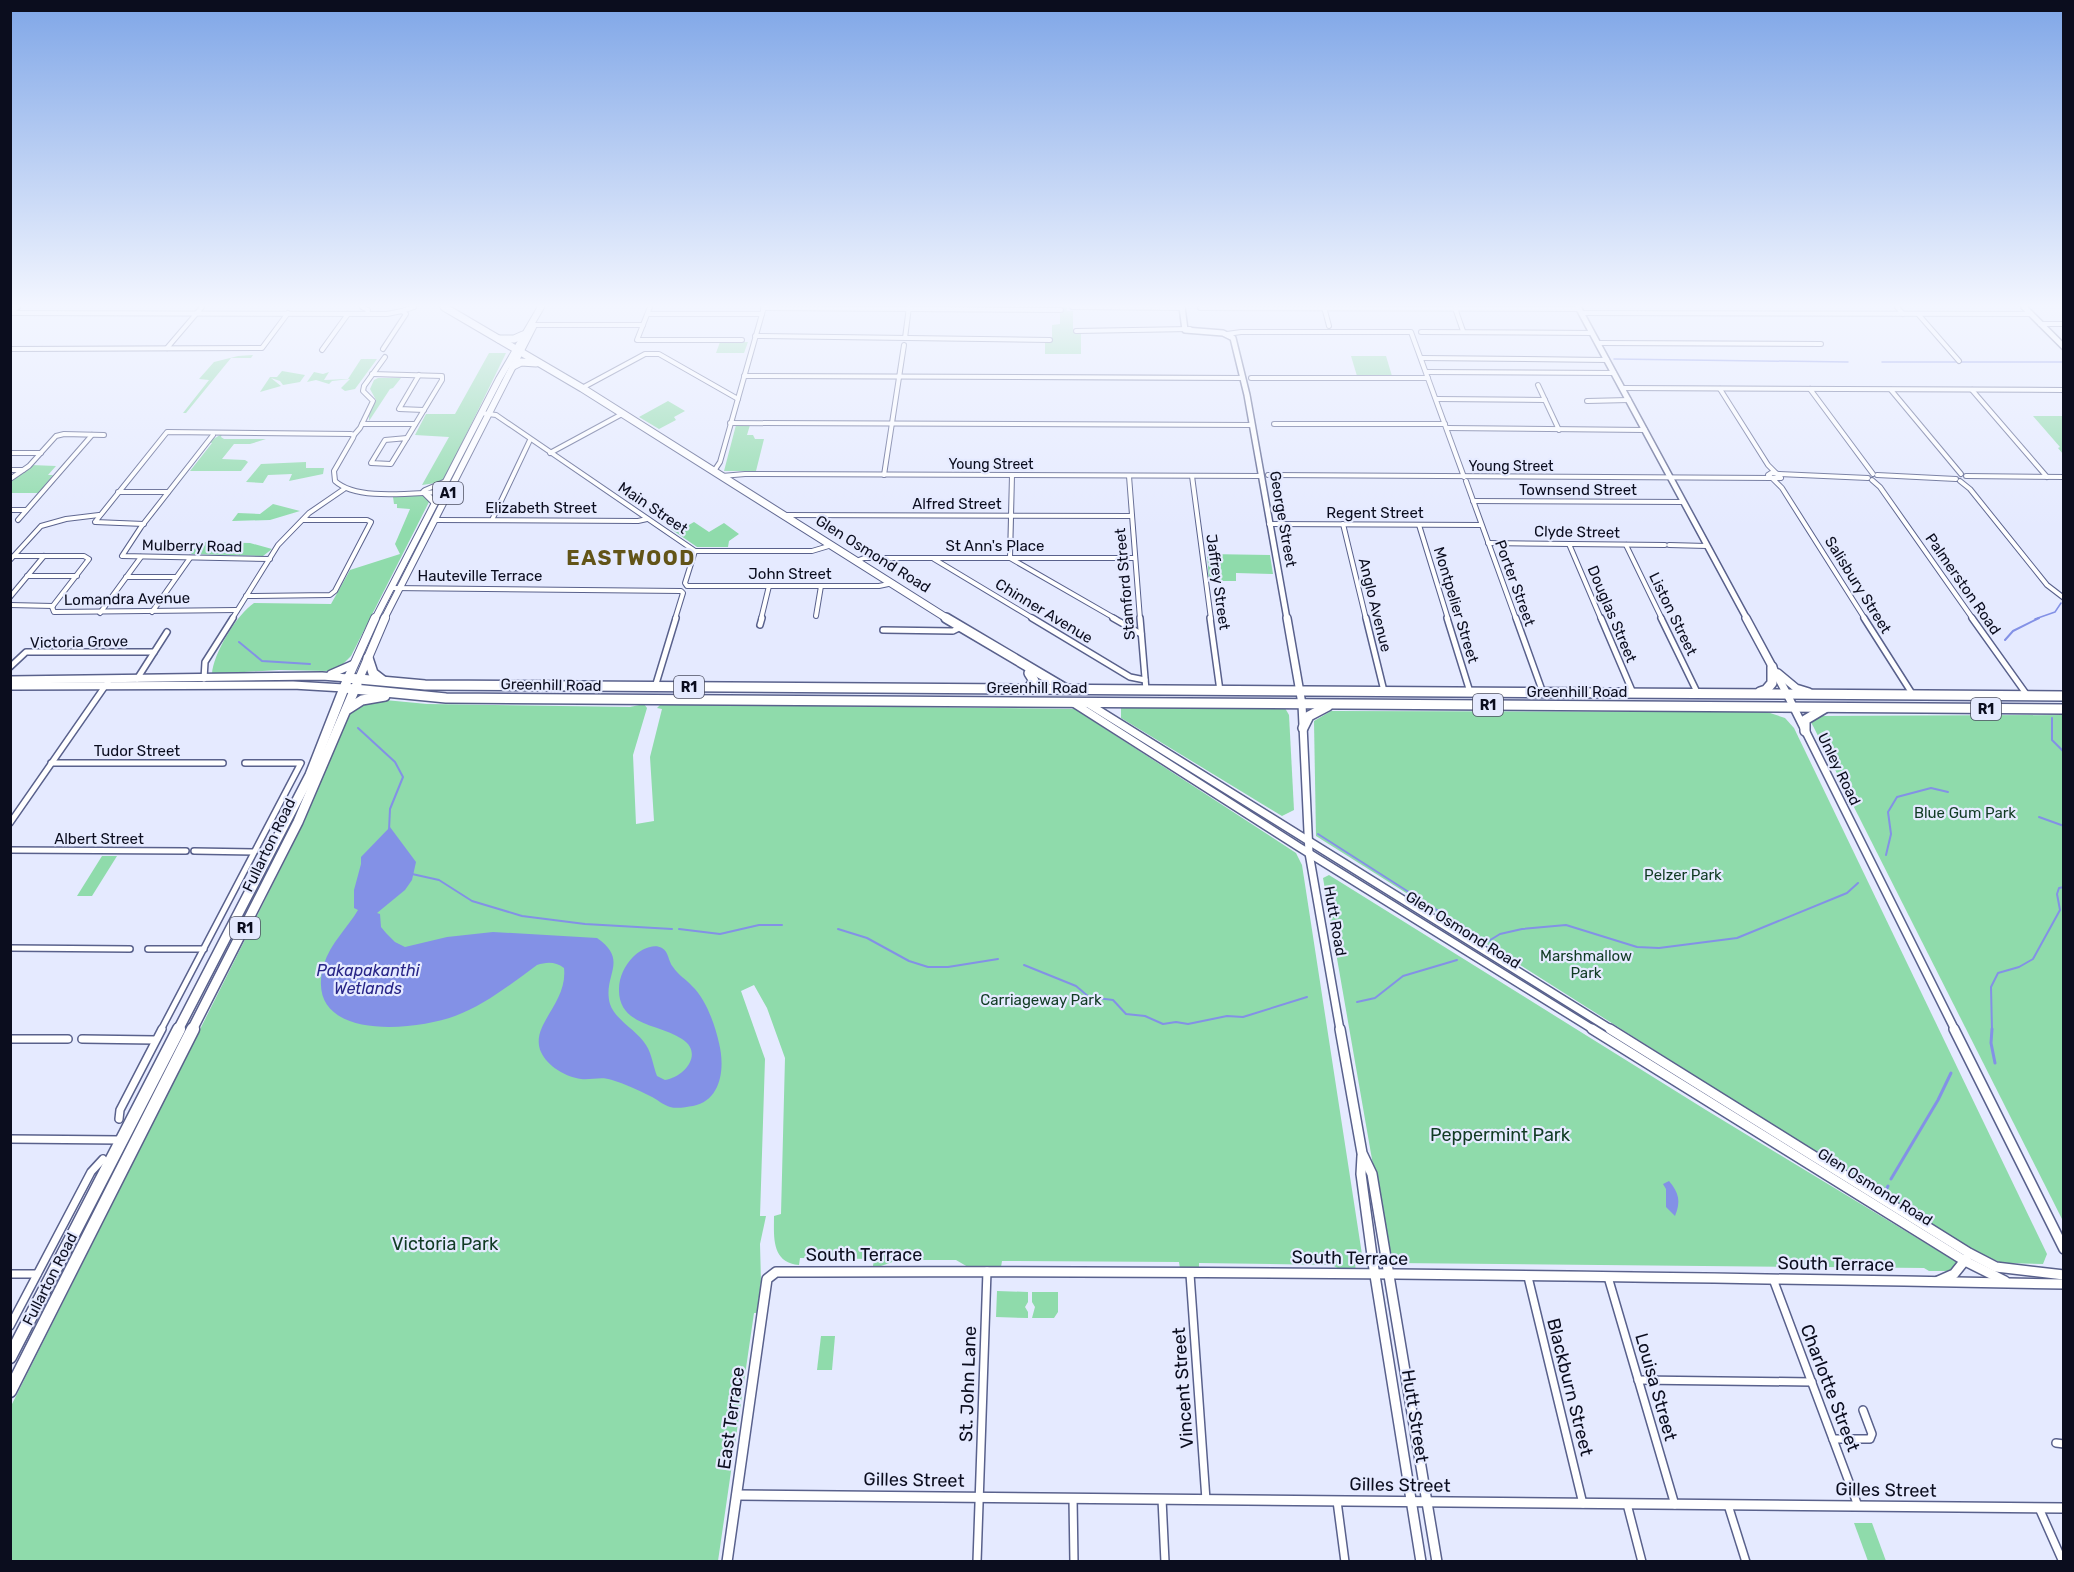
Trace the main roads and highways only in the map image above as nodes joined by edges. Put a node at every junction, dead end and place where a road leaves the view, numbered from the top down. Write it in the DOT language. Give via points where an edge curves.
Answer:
graph roads {
  1 [pos="502,380"];
  2 [pos="504,380"];
  3 [pos="569,380"];
  4 [pos="1242,380"];
  5 [pos="1618,380"];
  6 [pos="485,413"];
  7 [pos="421,492"];
  8 [pos="445,492"];
  9 [pos="435,503"];
  10 [pos="994,648"];
  11 [pos="368,658"];
  12 [pos="354,664"];
  13 [pos="1772,667"];
  14 [pos="1029,673"];
  15 [pos="322,676"];
  16 [pos="348,678"];
  17 [pos="359,679"];
  18 [pos="383,681"];
  19 [pos="13,685"];
  20 [pos="344,688"];
  21 [pos="355,689"];
  22 [pos="1028,689"];
  23 [pos="1053,690"];
  24 [pos="1067,690"];
  25 [pos="1220,691"];
  26 [pos="1300,691"];
  27 [pos="1348,691"];
  28 [pos="1490,692"];
  29 [pos="1580,693"];
  30 [pos="1608,693"];
  31 [pos="402,694"];
  32 [pos="1725,694"];
  33 [pos="1752,694"];
  34 [pos="1787,694"];
  35 [pos="1817,694"];
  36 [pos="1856,694"];
  37 [pos="2064,696"];
  38 [pos="1072,702"];
  39 [pos="1085,702"];
  40 [pos="1222,703"];
  41 [pos="1302,704"];
  42 [pos="1333,704"];
  43 [pos="1354,704"];
  44 [pos="1495,705"];
  45 [pos="1622,705"];
  46 [pos="1593,706"];
  47 [pos="1742,706"];
  48 [pos="1793,707"];
  49 [pos="1827,707"];
  50 [pos="1908,708"];
  51 [pos="2064,710"];
  52 [pos="346,711"];
  53 [pos="1303,728"];
  54 [pos="1805,731"];
  55 [pos="1308,839"];
  56 [pos="1310,853"];
  57 [pos="1519,977"];
  58 [pos="197,996"];
  59 [pos="212,996"];
  60 [pos="1362,1154"];
  61 [pos="2064,1249"];
  62 [pos="1967,1257"];
  63 [pos="1375,1275"];
  64 [pos="1389,1275"];
  65 [pos="2064,1275"];
  66 [pos="767,1279"];
  67 [pos="1936,1282"];
  68 [pos="2013,1284"];
  69 [pos="2064,1284"];
  70 [pos="10,1357"];
  71 [pos="17,1366"];
  72 [pos="10,1391"];
  73 [pos="737,1495"];
  74 [pos="1411,1502"];
  75 [pos="1426,1502"];
  76 [pos="2064,1508"];
  77 [pos="727,1562"];
  78 [pos="1421,1562"];
  79 [pos="1437,1562"];
  1 -- 6 [label="main road, Fullarton Road / A1"];
  2 -- 6 [label="main road, Fullarton Road / A1"];
  3 -- 10 [label="highway, Glen Osmond Road"];
  4 -- 26 [label="main road, George Street"];
  5 -- 13 [label="main road, Unley Road"];
  6 -- 8 [label="main road, Fullarton Road / A1"];
  6 -- 8 [label="main road, Fullarton Road / A1" via="447,480"];
  7 -- 9 [label="main road"];
  8 -- 9 [label="main road, Fullarton Road / A1"];
  8 -- 11 [label="main road, Fullarton Road / A1"];
  9 -- 12 [label="main road, Fullarton Road / A1"];
  10 -- 14 [label="highway, Glen Osmond Road"];
  10 -- 24 [label="highway, Glen Osmond Road"];
  11 -- 17 [label="main road, Fullarton Road / A1"];
  11 -- 18 [label="highway" via="375,676"];
  12 -- 15 [label="main road"];
  12 -- 16 [label="main road, Fullarton Road / A1"];
  13 -- 33 [label="highway" via="1770,687"];
  13 -- 34 [label="main road, Unley Road"];
  13 -- 35 [label="main road" via="1796,688"];
  14 -- 22 [label="highway" via="1034,681"];
  14 -- 23 [label="highway, Glen Osmond Road"];
  15 -- 16 [label="main road, Greenhill Road"];
  15 -- 19 [label="main road, Greenhill Road" via="110,679"];
  16 -- 17 [label="highway, Greenhill Road / R1"];
  16 -- 20 [label="highway, Fullarton Road / R1"];
  17 -- 18 [label="highway, Greenhill Road / R1"];
  17 -- 21 [label="highway, Fullarton Road / A1"];
  18 -- 22 [label="highway, Greenhill Road / R1" via="425,685"];
  19 -- 20 [label="main road, Greenhill Road"];
  20 -- 21 [label="highway, Greenhill Road"];
  20 -- 58 [label="highway, Fullarton Road / R1" via="310,775"];
  21 -- 31 [label="highway, Greenhill Road"];
  21 -- 52 [label="highway, Fullarton Road / R1"];
  22 -- 23 [label="highway, Greenhill Road / R1"];
  23 -- 24 [label="highway, Greenhill Road / R1"];
  23 -- 38 [label="highway, Glen Osmond Road"];
  24 -- 25 [label="highway, Greenhill Road / R1"];
  24 -- 39 [label="highway, Glen Osmond Road"];
  25 -- 26 [label="highway, Greenhill Road / R1"];
  25 -- 40 [label="highway"];
  26 -- 27 [label="highway, Greenhill Road / R1"];
  26 -- 41 [label="main road, Hutt Road"];
  27 -- 28 [label="highway, Greenhill Road / R1"];
  27 -- 43 [label="highway"];
  28 -- 29 [label="highway, Greenhill Road / R1"];
  28 -- 44 [label="highway" via="1489,699"];
  29 -- 30 [label="highway, Greenhill Road / R1"];
  29 -- 46 [label="highway" via="1593,700"];
  30 -- 32 [label="highway, Greenhill Road / R1"];
  30 -- 45 [label="highway" via="1607,700"];
  31 -- 38 [label="highway, Greenhill Road / R1" via="446,698"];
  31 -- 52 [label="highway, R1" via="367,698"];
  32 -- 33 [label="highway, Greenhill Road / R1"];
  32 -- 47 [label="highway"];
  33 -- 34 [label="highway, Greenhill Road / R1"];
  34 -- 35 [label="highway, Greenhill Road / R1"];
  34 -- 48 [label="main road, Unley Road"];
  35 -- 36 [label="highway, Greenhill Road / R1"];
  36 -- 37 [label="highway, Greenhill Road / R1"];
  36 -- 50 [label="highway" via="1864,701"];
  38 -- 39 [label="highway, Greenhill Road / R1"];
  38 -- 56 [label="main road, Glen Osmond Road"];
  39 -- 40 [label="highway, Greenhill Road / R1"];
  39 -- 55 [label="main road, Glen Osmond Road"];
  40 -- 41 [label="highway, Greenhill Road / R1"];
  41 -- 42 [label="highway, Greenhill Road / R1"];
  41 -- 53 [label="main road, Hutt Road"];
  42 -- 43 [label="highway, Greenhill Road / R1"];
  42 -- 53 [label="highway" via="1309,716"];
  43 -- 44 [label="highway, Greenhill Road / R1"];
  44 -- 46 [label="highway, Greenhill Road / R1"];
  45 -- 46 [label="highway, Greenhill Road / R1"];
  45 -- 47 [label="highway, Greenhill Road / R1"];
  47 -- 48 [label="highway, Greenhill Road / R1"];
  48 -- 49 [label="highway, Greenhill Road / R1"];
  48 -- 54 [label="main road, Unley Road"];
  49 -- 50 [label="highway, Greenhill Road / R1"];
  49 -- 54 [label="highway" via="1805,720"];
  50 -- 51 [label="highway, Greenhill Road / R1"];
  52 -- 59 [label="highway, Fullarton Road / R1" via="298,822"];
  53 -- 55 [label="main road, Hutt Road"];
  54 -- 61 [label="main road, Unley Road"];
  55 -- 56 [label="main road, Hutt Road"];
  55 -- 57 [label="main road, Glen Osmond Road"];
  56 -- 57 [label="main road, Glen Osmond Road"];
  56 -- 60 [label="main road, Hutt Road"];
  57 -- 62 [label="main road, Glen Osmond Road"];
  58 -- 59 [label="highway"];
  58 -- 70 [label="highway, Fullarton Road / R1"];
  59 -- 71 [label="highway, Fullarton Road / R1"];
  60 -- 63 [label="main road, Hutt Road" via="1361,1174"];
  60 -- 64 [label="main road, Hutt Road" via="1372,1174"];
  62 -- 65 [label="main road" via="1996,1267"];
  62 -- 67 [label="main road" via="1954,1274"];
  62 -- 68 [label="main road, Glen Osmond Road" via="1994,1277"];
  63 -- 64 [label="main road, South Terrace"];
  63 -- 66 [label="main road, South Terrace" via="788,1271 776,1272"];
  63 -- 74 [label="main road, Hutt Street"];
  64 -- 67 [label="main road, South Terrace"];
  64 -- 75 [label="main road, Hutt Street"];
  66 -- 73 [label="main road, East Terrace"];
  67 -- 68 [label="main road, South Terrace"];
  68 -- 69 [label="main road, South Terrace"];
  71 -- 72 [label="highway, Fullarton Road / R1"];
  73 -- 74 [label="main road, Gilles Street"];
  73 -- 77 [label="main road, East Terrace"];
  74 -- 75 [label="main road, Gilles Street"];
  74 -- 78 [label="main road, Hutt Street"];
  75 -- 76 [label="main road, Gilles Street"];
  75 -- 79 [label="main road, Hutt Street"];
}
